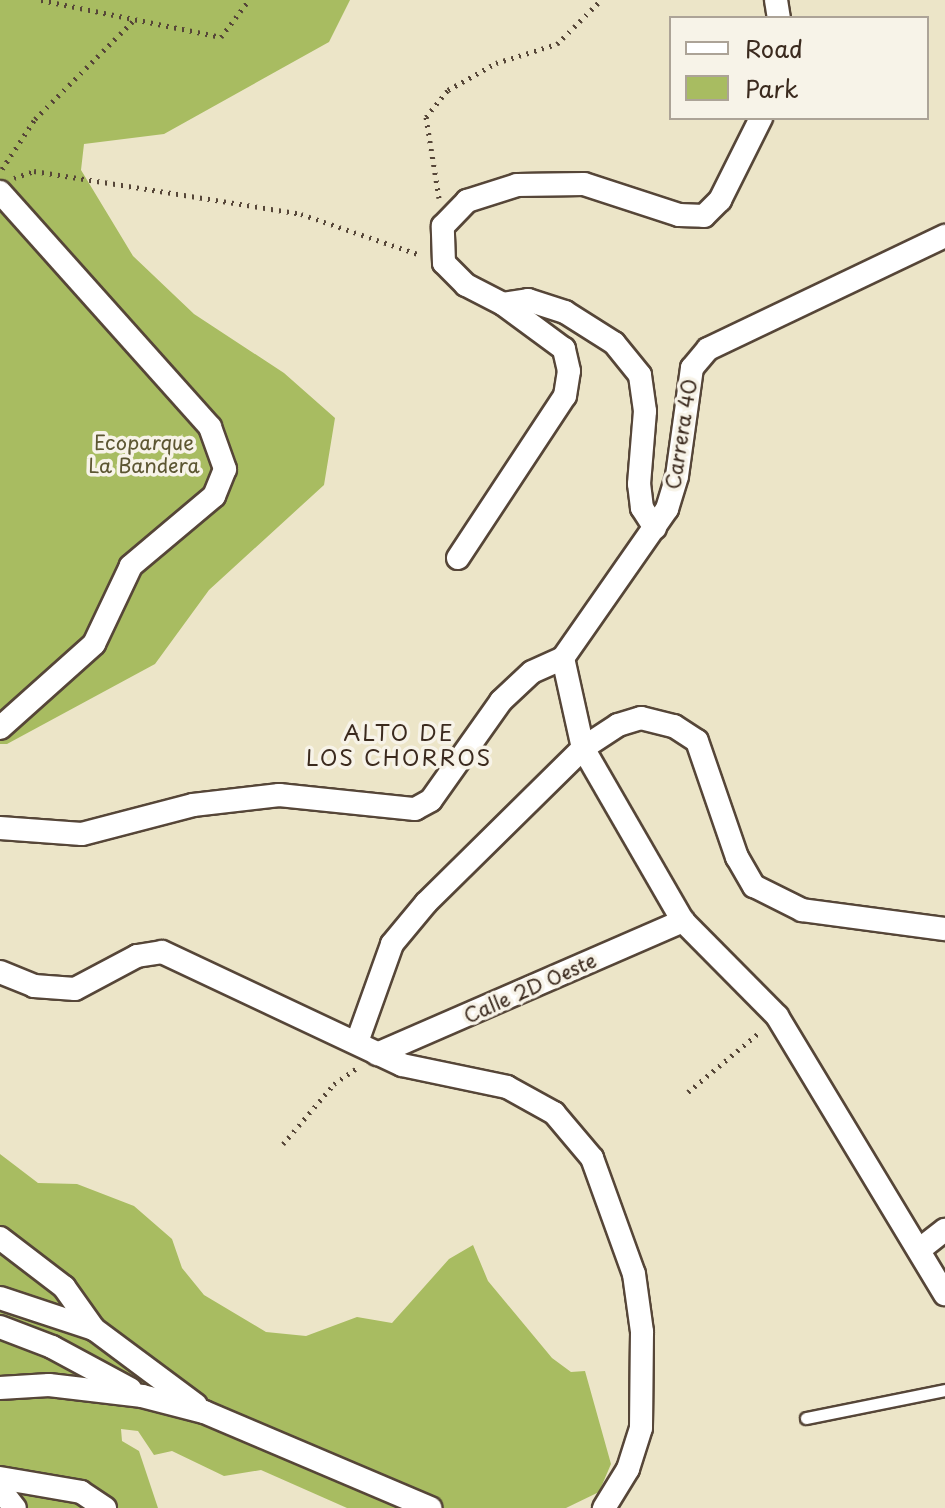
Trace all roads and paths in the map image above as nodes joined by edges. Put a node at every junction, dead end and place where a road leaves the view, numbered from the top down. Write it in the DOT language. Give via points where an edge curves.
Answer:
graph roads {
  1 [pos="41,0"];
  2 [pos="249,0"];
  3 [pos="601,0"];
  4 [pos="133,21"];
  5 [pos="760,120"];
  6 [pos="0,173"];
  7 [pos="0,183"];
  8 [pos="0,192"];
  9 [pos="443,226"];
  10 [pos="945,236"];
  11 [pos="444,263"];
  12 [pos="503,304"];
  13 [pos="655,528"];
  14 [pos="458,558"];
  15 [pos="563,658"];
  16 [pos="0,728"];
  17 [pos="583,748"];
  18 [pos="0,828"];
  19 [pos="683,921"];
  20 [pos="945,929"];
  21 [pos="0,972"];
  22 [pos="777,1016"];
  23 [pos="357,1042"];
  24 [pos="377,1054"];
  25 [pos="688,1092"];
  26 [pos="283,1144"];
  27 [pos="945,1230"];
  28 [pos="0,1238"];
  29 [pos="919,1250"];
  30 [pos="945,1294"];
  31 [pos="0,1298"];
  32 [pos="0,1327"];
  33 [pos="94,1329"];
  34 [pos="0,1388"];
  35 [pos="945,1390"];
  36 [pos="142,1396"];
  37 [pos="204,1412"];
  38 [pos="806,1418"];
  39 [pos="0,1478"];
  40 [pos="0,1489"];
  41 [pos="15,1508"];
  42 [pos="105,1508"];
  43 [pos="430,1508"];
  44 [pos="604,1508"];
  1 -- 4 [label="path"];
  2 -- 4 [label="path" via="221,37"];
  3 -- 9 [label="path" via="557,44 496,63 448,90 426,117"];
  4 -- 6 [label="path" via="35,119"];
  5 -- 9 [label="street" via="720,200 704,216 679,215 584,184 517,185 467,201"];
  7 -- 11 [label="path" via="34,171 301,214"];
  8 -- 16 [label="street" via="210,427 225,469 214,496 131,566 94,644"];
  9 -- 11 [label="street"];
  10 -- 13 [label="street, Carrera 4O" via="708,349 692,368 677,476"];
  11 -- 12 [label="street" via="466,285"];
  12 -- 13 [label="street" via="528,300 565,312 614,343 640,375 645,411 639,484 642,508"];
  12 -- 14 [label="street" via="564,349 569,371 565,396"];
  13 -- 15 [label="street, Carrera 4O"];
  15 -- 17 [label="street"];
  15 -- 18 [label="street" via="532,672 501,701 431,800 415,809 279,795 193,805 82,834"];
  17 -- 19 [label="street"];
  17 -- 20 [label="street" via="618,725 641,718 674,726 697,741 737,857 754,886 802,910"];
  17 -- 23 [label="street" via="426,903 392,944"];
  19 -- 22 [label="street"];
  19 -- 24 [label="street, Calle 2D Oeste"];
  21 -- 23 [label="street" via="34,986 75,989 137,956 162,952"];
  22 -- 25 [label="path"];
  22 -- 29 [label="street"];
  23 -- 24 [label="street"];
  24 -- 26 [label="path" via="334,1084"];
  24 -- 44 [label="street" via="402,1065 507,1087 554,1113 592,1158 634,1274 646,1376 641,1428 628,1469"];
  27 -- 29 [label="street"];
  28 -- 33 [label="street" via="64,1287"];
  29 -- 30 [label="street"];
  31 -- 33 [label="street"];
  32 -- 36 [label="street" via="52,1347"];
  33 -- 37 [label="street"];
  34 -- 36 [label="street" via="49,1385"];
  35 -- 38 [label="lane"];
  36 -- 37 [label="street"];
  37 -- 43 [label="street"];
  39 -- 42 [label="street" via="81,1492"];
  40 -- 41 [label="street"];
}
